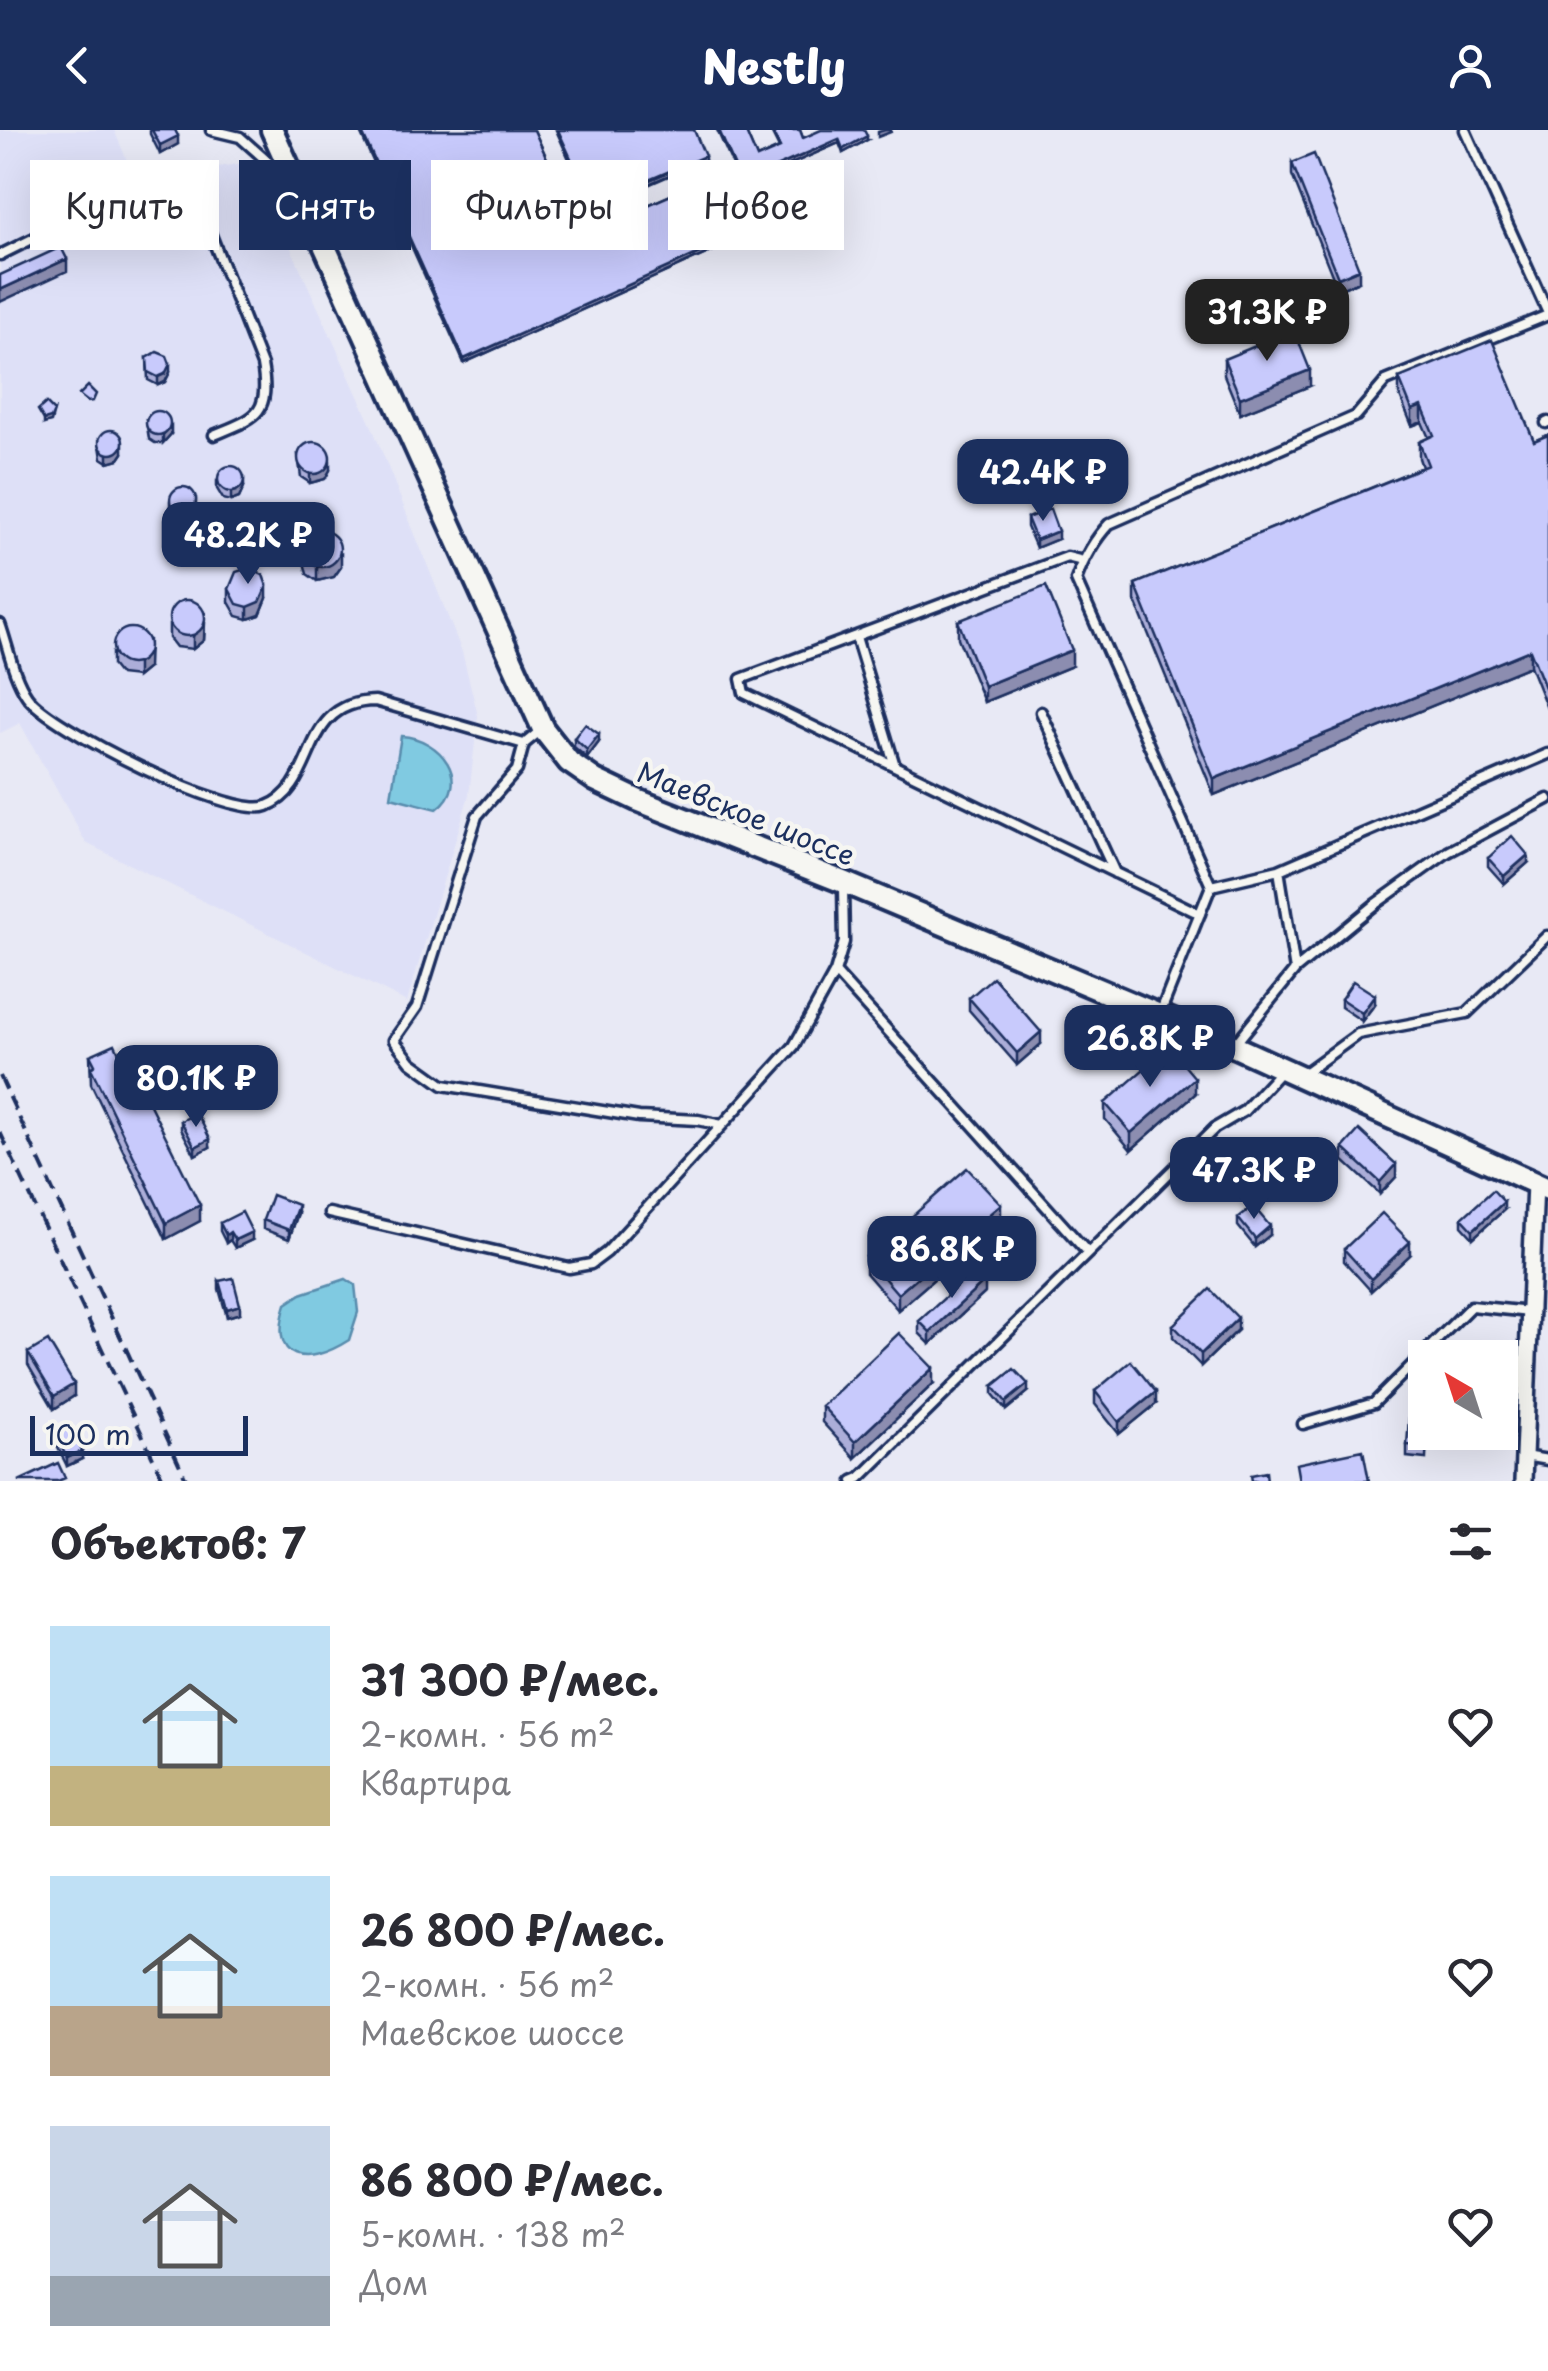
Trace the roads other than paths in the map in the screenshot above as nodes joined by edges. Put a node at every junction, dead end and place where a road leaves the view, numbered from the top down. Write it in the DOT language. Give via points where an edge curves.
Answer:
graph roads {
  1 [pos="211,130"];
  2 [pos="248,130"];
  3 [pos="272,130"];
  4 [pos="1465,130"];
  5 [pos="240,138"];
  6 [pos="267,160"];
  7 [pos="286,160"];
  8 [pos="327,250"];
  9 [pos="0,255"];
  10 [pos="1548,314"];
  11 [pos="214,435"];
  12 [pos="1083,560"];
  13 [pos="0,624"];
  14 [pos="856,637"];
  15 [pos="1041,712"];
  16 [pos="544,729"];
  17 [pos="524,744"];
  18 [pos="1548,754"];
  19 [pos="895,766"];
  20 [pos="1548,799"];
  21 [pos="1279,870"];
  22 [pos="1114,873"];
  23 [pos="843,882"];
  24 [pos="1211,886"];
  25 [pos="1200,914"];
  26 [pos="1546,936"];
  27 [pos="1295,970"];
  28 [pos="835,972"];
  29 [pos="1159,1015"];
  30 [pos="1233,1046"];
  31 [pos="1291,1072"];
  32 [pos="722,1125"];
  33 [pos="1542,1186"];
  34 [pos="329,1212"];
  35 [pos="1088,1253"];
  36 [pos="1530,1312"];
  37 [pos="1303,1424"];
  38 [pos="1524,1456"];
  39 [pos="1548,1460"];
  40 [pos="852,1481"];
  41 [pos="1523,1481"];
  1 -- 5 [label="lane"];
  2 -- 5 [label="lane"];
  3 -- 7 [label="street, Маевское шоссе"];
  4 -- 10 [label="lane"];
  5 -- 6 [label="lane"];
  8 -- 16 [label="street, Маевское шоссе"];
  9 -- 11 [label="lane" via="134,189 166,185 194,200 266,388 254,418"];
  10 -- 12 [label="lane" via="1386,381 1356,416 1109,524"];
  12 -- 14 [label="lane" via="1067,556"];
  12 -- 24 [label="lane" via="1076,580"];
  13 -- 17 [label="lane" via="27,697 48,716 156,774 248,808 262,809 286,795 326,720 360,701"];
  14 -- 19 [label="lane"];
  14 -- 19 [label="lane" via="741,679 744,693"];
  15 -- 22 [label="lane"];
  16 -- 17 [label="lane"];
  16 -- 23 [label="street, Маевское шоссе" via="569,762 595,780"];
  17 -- 32 [label="lane" via="518,770 477,816 417,1007 394,1040 443,1085"];
  18 -- 21 [label="lane"];
  19 -- 22 [label="lane"];
  20 -- 27 [label="lane" via="1448,852"];
  21 -- 24 [label="lane"];
  21 -- 27 [label="lane"];
  22 -- 25 [label="lane"];
  23 -- 28 [label="lane" via="844,942"];
  23 -- 29 [label="street, Маевское шоссе"];
  24 -- 25 [label="lane"];
  25 -- 29 [label="lane"];
  26 -- 31 [label="lane" via="1466,1014 1358,1034"];
  27 -- 30 [label="lane"];
  28 -- 32 [label="lane" via="794,1046"];
  28 -- 35 [label="lane"];
  29 -- 30 [label="street, Маевское шоссе"];
  30 -- 31 [label="street, Маевское шоссе"];
  31 -- 33 [label="street, Маевское шоссе"];
  31 -- 35 [label="lane" via="1215,1128"];
  32 -- 34 [label="lane" via="591,1264 569,1268"];
  33 -- 36 [label="street"];
  35 -- 40 [label="lane"];
  36 -- 37 [label="lane" via="1471,1306 1374,1403"];
  36 -- 38 [label="street"];
  38 -- 39 [label="lane"];
  38 -- 41 [label="street"];
}
